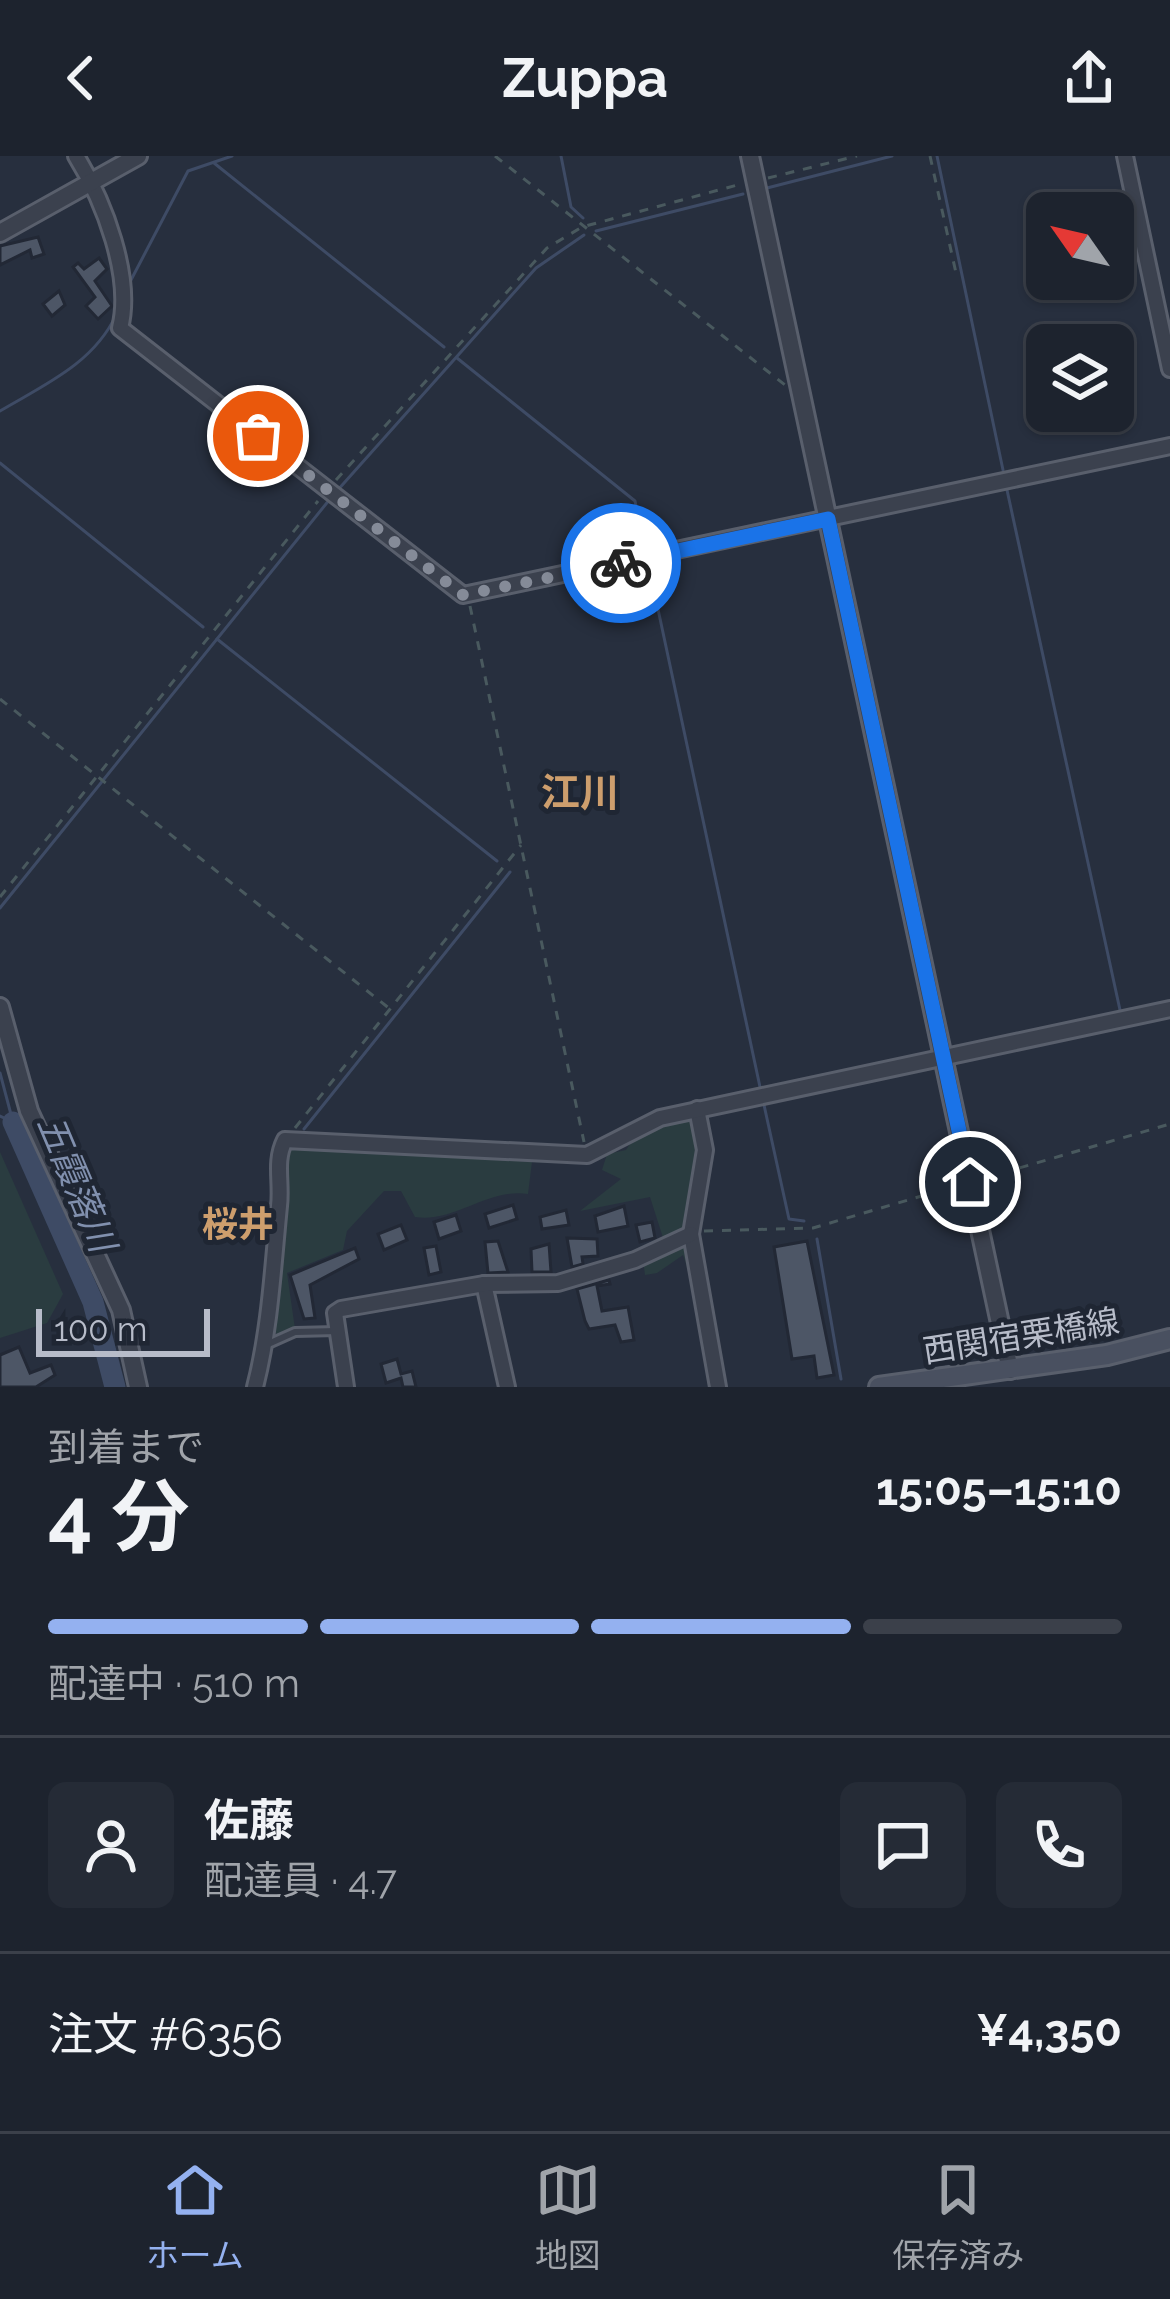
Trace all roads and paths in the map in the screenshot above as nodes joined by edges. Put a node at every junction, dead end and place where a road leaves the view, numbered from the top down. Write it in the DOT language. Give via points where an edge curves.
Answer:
graph roads {
  1 [pos="76,156"];
  2 [pos="138,156"];
  3 [pos="494,156"];
  4 [pos="750,156"];
  5 [pos="857,156"];
  6 [pos="930,156"];
  7 [pos="1125,156"];
  8 [pos="755,182"];
  9 [pos="94,185"];
  10 [pos="582,227"];
  11 [pos="0,233"];
  12 [pos="956,273"];
  13 [pos="1170,369"];
  14 [pos="800,390"];
  15 [pos="1170,446"];
  16 [pos="332,493"];
  17 [pos="828,519"];
  18 [pos="468,596"];
  19 [pos="0,699"];
  20 [pos="96,776"];
  21 [pos="522,844"];
  22 [pos="0,897"];
  23 [pos="0,1007"];
  24 [pos="390,1009"];
  25 [pos="1170,1009"];
  26 [pos="944,1058"];
  27 [pos="697,1109"];
  28 [pos="1170,1124"];
  29 [pos="285,1140"];
  30 [pos="587,1155"];
  31 [pos="970,1182"];
  32 [pos="691,1234"];
  33 [pos="484,1284"];
  34 [pos="338,1330"];
  35 [pos="1170,1339"];
  36 [pos="266,1345"];
  37 [pos="1010,1370"];
  38 [pos="138,1387"];
  39 [pos="255,1387"];
  40 [pos="346,1387"];
  41 [pos="507,1387"];
  42 [pos="718,1387"];
  43 [pos="880,1387"];
  1 -- 9 [label="street"];
  2 -- 9 [label="street"];
  3 -- 10 [label="path"];
  4 -- 8 [label="street"];
  5 -- 8 [label="path"];
  6 -- 12 [label="path"];
  7 -- 13 [label="street"];
  8 -- 10 [label="path"];
  8 -- 14 [label="street"];
  9 -- 11 [label="street"];
  9 -- 16 [label="street" via="127,301 120,328"];
  10 -- 14 [label="path"];
  10 -- 16 [label="path" via="517,278"];
  14 -- 17 [label="street"];
  15 -- 17 [label="street"];
  16 -- 18 [label="street"];
  16 -- 20 [label="path"];
  17 -- 18 [label="street"];
  17 -- 26 [label="street"];
  18 -- 21 [label="path"];
  19 -- 20 [label="path"];
  20 -- 22 [label="path"];
  20 -- 24 [label="path"];
  21 -- 24 [label="path"];
  21 -- 30 [label="path"];
  23 -- 38 [label="street" via="29,1111 121,1310"];
  24 -- 29 [label="path"];
  25 -- 26 [label="street"];
  26 -- 27 [label="street"];
  26 -- 31 [label="street"];
  27 -- 30 [label="street"];
  27 -- 32 [label="street" via="705,1150"];
  28 -- 31 [label="path"];
  29 -- 30 [label="street"];
  29 -- 36 [label="street"];
  31 -- 32 [label="path" via="813,1228"];
  31 -- 37 [label="street"];
  32 -- 33 [label="street" via="558,1283"];
  32 -- 42 [label="street"];
  33 -- 34 [label="street" via="341,1309"];
  33 -- 41 [label="street"];
  34 -- 36 [label="lane" via="295,1332"];
  34 -- 40 [label="street"];
  35 -- 37 [label="main road, 西関宿栗橋線"];
  36 -- 39 [label="street"];
  37 -- 43 [label="main road, 西関宿栗橋線"];
}
